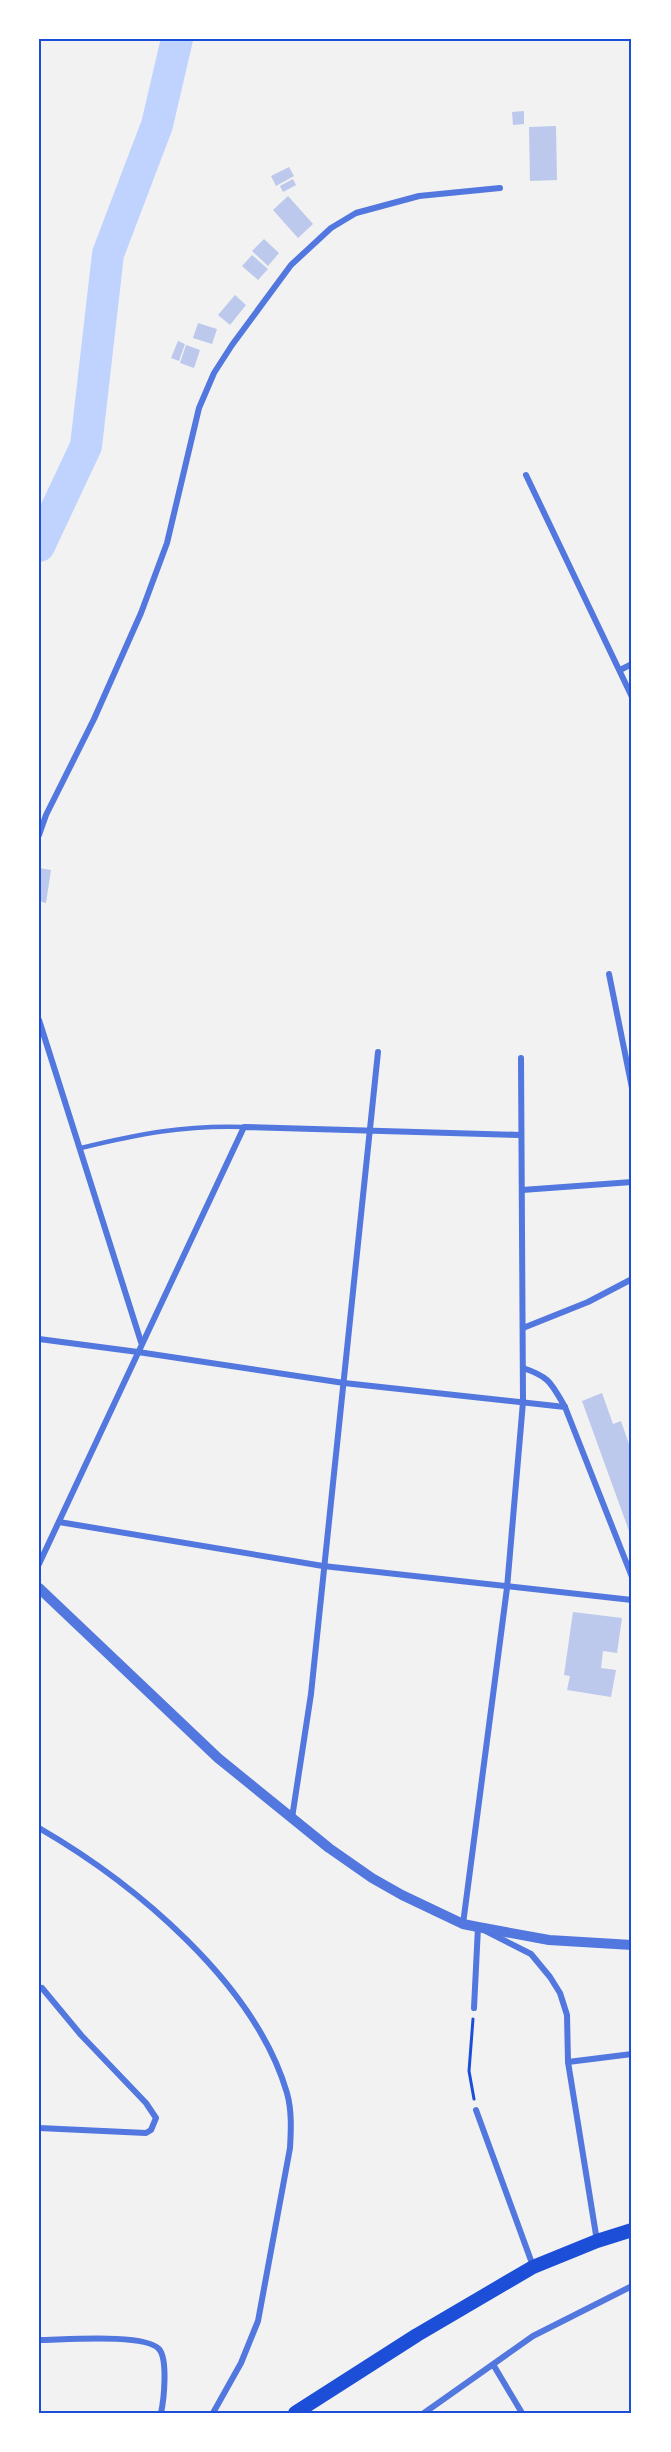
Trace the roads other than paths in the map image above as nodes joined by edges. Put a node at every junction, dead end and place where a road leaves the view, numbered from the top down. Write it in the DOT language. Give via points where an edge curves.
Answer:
graph roads {
  1 [pos="500,188"];
  2 [pos="526,476"];
  3 [pos="632,664"];
  4 [pos="620,670"];
  5 [pos="632,698"];
  6 [pos="39,835"];
  7 [pos="609,974"];
  8 [pos="39,1020"];
  9 [pos="378,1052"];
  10 [pos="521,1058"];
  11 [pos="632,1088"];
  12 [pos="244,1127"];
  13 [pos="371,1132"];
  14 [pos="521,1136"];
  15 [pos="81,1148"];
  16 [pos="632,1182"];
  17 [pos="522,1190"];
  18 [pos="632,1279"];
  19 [pos="523,1328"];
  20 [pos="39,1340"];
  21 [pos="142,1342"];
  22 [pos="138,1352"];
  23 [pos="523,1368"];
  24 [pos="344,1383"];
  25 [pos="523,1402"];
  26 [pos="565,1407"];
  27 [pos="59,1522"];
  28 [pos="39,1564"];
  29 [pos="323,1566"];
  30 [pos="632,1577"];
  31 [pos="39,1588"];
  32 [pos="507,1588"];
  33 [pos="632,1600"];
  34 [pos="292,1818"];
  35 [pos="39,1828"];
  36 [pos="463,1924"];
  37 [pos="478,1927"];
  38 [pos="632,1945"];
  39 [pos="42,1988"];
  40 [pos="474,2008"];
  41 [pos="632,2054"];
  42 [pos="568,2062"];
  43 [pos="476,2110"];
  44 [pos="39,2128"];
  45 [pos="632,2230"];
  46 [pos="597,2241"];
  47 [pos="534,2267"];
  48 [pos="632,2286"];
  49 [pos="39,2340"];
  50 [pos="494,2366"];
  51 [pos="161,2413"];
  52 [pos="213,2413"];
  53 [pos="295,2413"];
  54 [pos="424,2413"];
  55 [pos="522,2413"];
  1 -- 6 [label="street" via="419,196 356,213 331,228 291,265 231,345 200,408 167,543 141,613"];
  2 -- 4 [label="street"];
  3 -- 4 [label="street"];
  4 -- 5 [label="street"];
  7 -- 11 [label="street"];
  8 -- 15 [label="street"];
  9 -- 13 [label="street"];
  10 -- 14 [label="street"];
  12 -- 13 [label="street"];
  12 -- 15 [label="lane" via="206,1126 143,1133"];
  12 -- 21 [label="street"];
  13 -- 14 [label="street"];
  13 -- 24 [label="street"];
  14 -- 17 [label="street"];
  15 -- 21 [label="street"];
  16 -- 17 [label="street"];
  17 -- 19 [label="street"];
  18 -- 19 [label="street"];
  19 -- 23 [label="street"];
  20 -- 22 [label="street"];
  21 -- 22 [label="street"];
  22 -- 24 [label="street"];
  22 -- 27 [label="street"];
  23 -- 25 [label="street"];
  23 -- 26 [label="street" via="542,1375 553,1385"];
  24 -- 25 [label="street"];
  24 -- 29 [label="street"];
  25 -- 26 [label="street"];
  25 -- 32 [label="street"];
  26 -- 30 [label="street"];
  27 -- 28 [label="street"];
  27 -- 29 [label="street"];
  29 -- 32 [label="street"];
  29 -- 34 [label="street" via="311,1694"];
  31 -- 34 [label="street" via="218,1758"];
  32 -- 33 [label="street"];
  32 -- 36 [label="street"];
  34 -- 36 [label="street" via="372,1878"];
  35 -- 52 [label="street" via="124,1883 225,1982 255,2025 286,2092 291,2148 258,2321 241,2363"];
  36 -- 37 [label="street"];
  37 -- 38 [label="street" via="549,1940"];
  37 -- 40 [label="street"];
  37 -- 42 [label="street" via="531,1954 550,1977 567,2015"];
  39 -- 44 [label="street" via="147,2103 156,2118 146,2133"];
  41 -- 42 [label="street"];
  42 -- 46 [label="street"];
  43 -- 47 [label="street"];
  45 -- 46 [label="main road"];
  46 -- 47 [label="main road"];
  47 -- 53 [label="main road"];
  48 -- 50 [label="street" via="533,2336"];
  49 -- 51 [label="street" via="128,2339 152,2343 160,2350 164,2365"];
  50 -- 54 [label="street"];
  50 -- 55 [label="street"];
}
